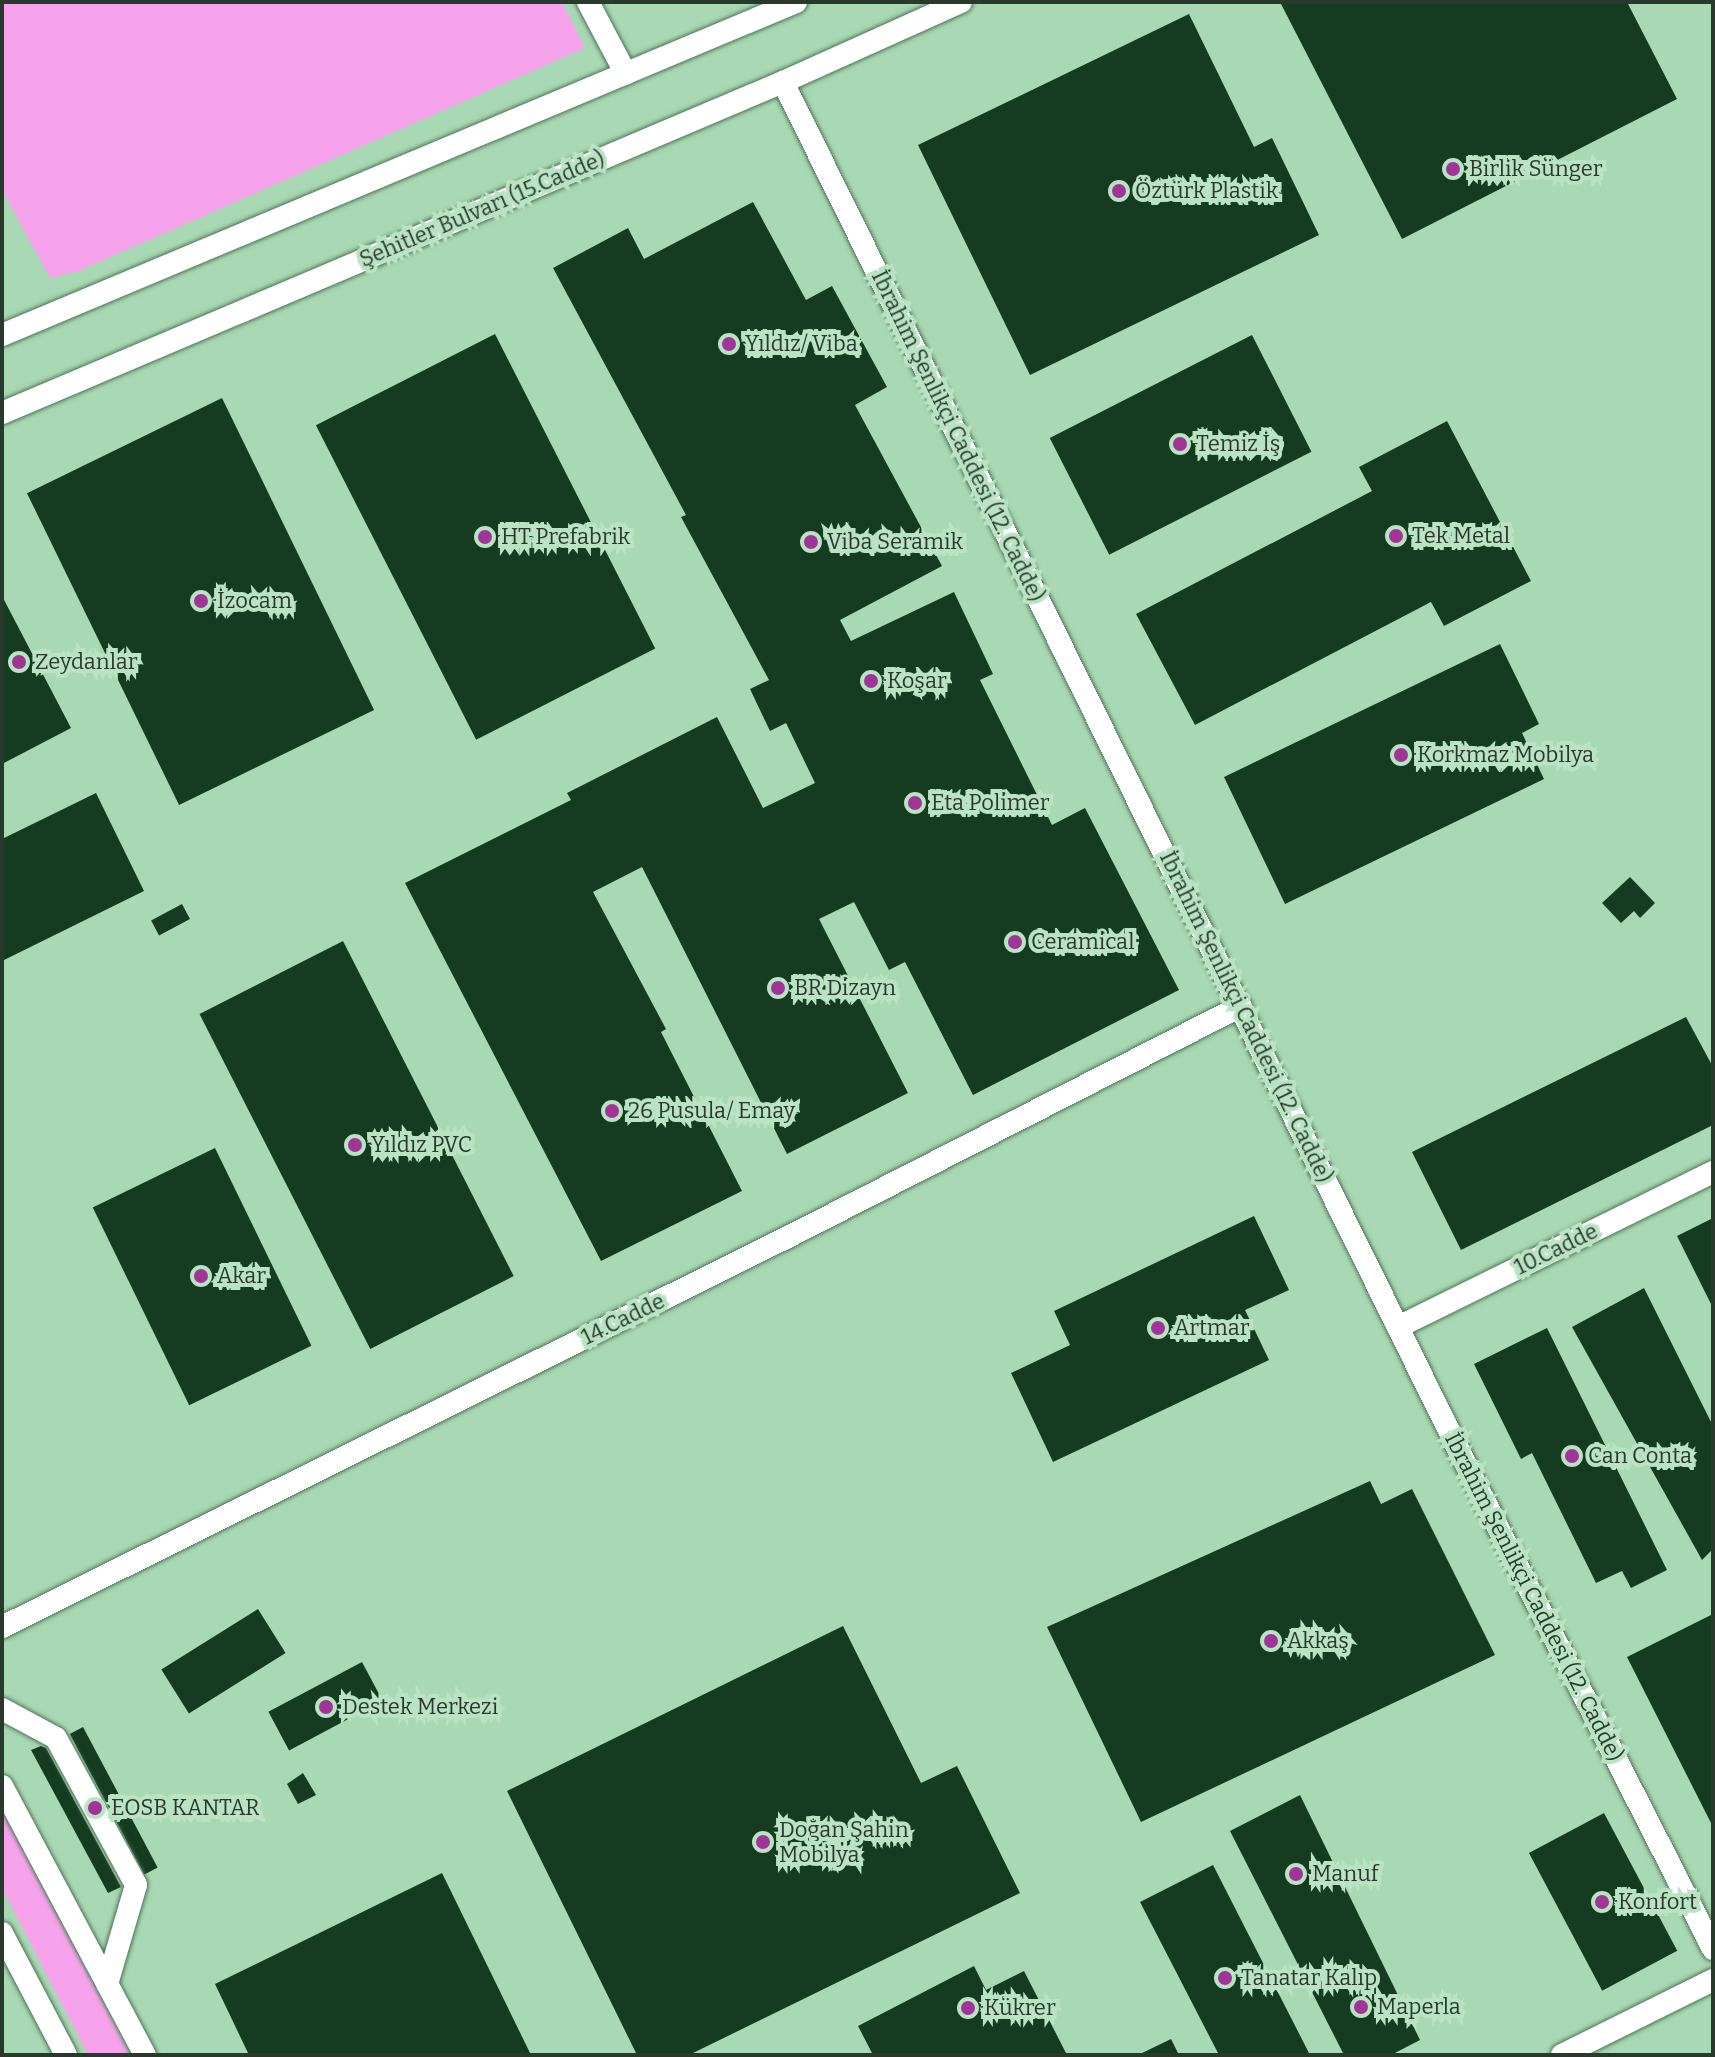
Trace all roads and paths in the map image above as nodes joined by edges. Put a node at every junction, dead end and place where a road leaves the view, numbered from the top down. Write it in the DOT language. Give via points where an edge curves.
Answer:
graph roads {
  1 [pos="588,2"];
  2 [pos="796,2"];
  3 [pos="961,2"];
  4 [pos="626,74"];
  5 [pos="783,82"];
  6 [pos="3,331"];
  7 [pos="2,413"];
  8 [pos="1241,1006"];
  9 [pos="1713,1172"];
  10 [pos="1398,1327"];
  11 [pos="2,1627"];
  12 [pos="2,1709"];
  13 [pos="2,1786"];
  14 [pos="2,1933"];
  15 [pos="1713,1949"];
  16 [pos="1713,1980"];
  17 [pos="107,1984"];
  18 [pos="66,2055"];
  19 [pos="145,2055"];
  20 [pos="1562,2055"];
  1 -- 4 [label="street"];
  2 -- 4 [label="street"];
  3 -- 5 [label="street, Şehitler Bulvarı (15.Cadde)"];
  4 -- 6 [label="street"];
  5 -- 7 [label="street, Şehitler Bulvarı (15.Cadde)"];
  5 -- 8 [label="street, İbrahim Şenlikçi Caddesi (12. Cadde)"];
  8 -- 10 [label="street, İbrahim Şenlikçi Caddesi (12. Cadde)"];
  8 -- 11 [label="street, 14.Cadde"];
  9 -- 10 [label="street, 10.Cadde"];
  10 -- 15 [label="street, İbrahim Şenlikçi Caddesi (12. Cadde)"];
  12 -- 17 [label="street" via="56,1738 136,1885"];
  13 -- 17 [label="street"];
  14 -- 18 [label="street"];
  16 -- 20 [label="street"];
  17 -- 19 [label="street"];
}
